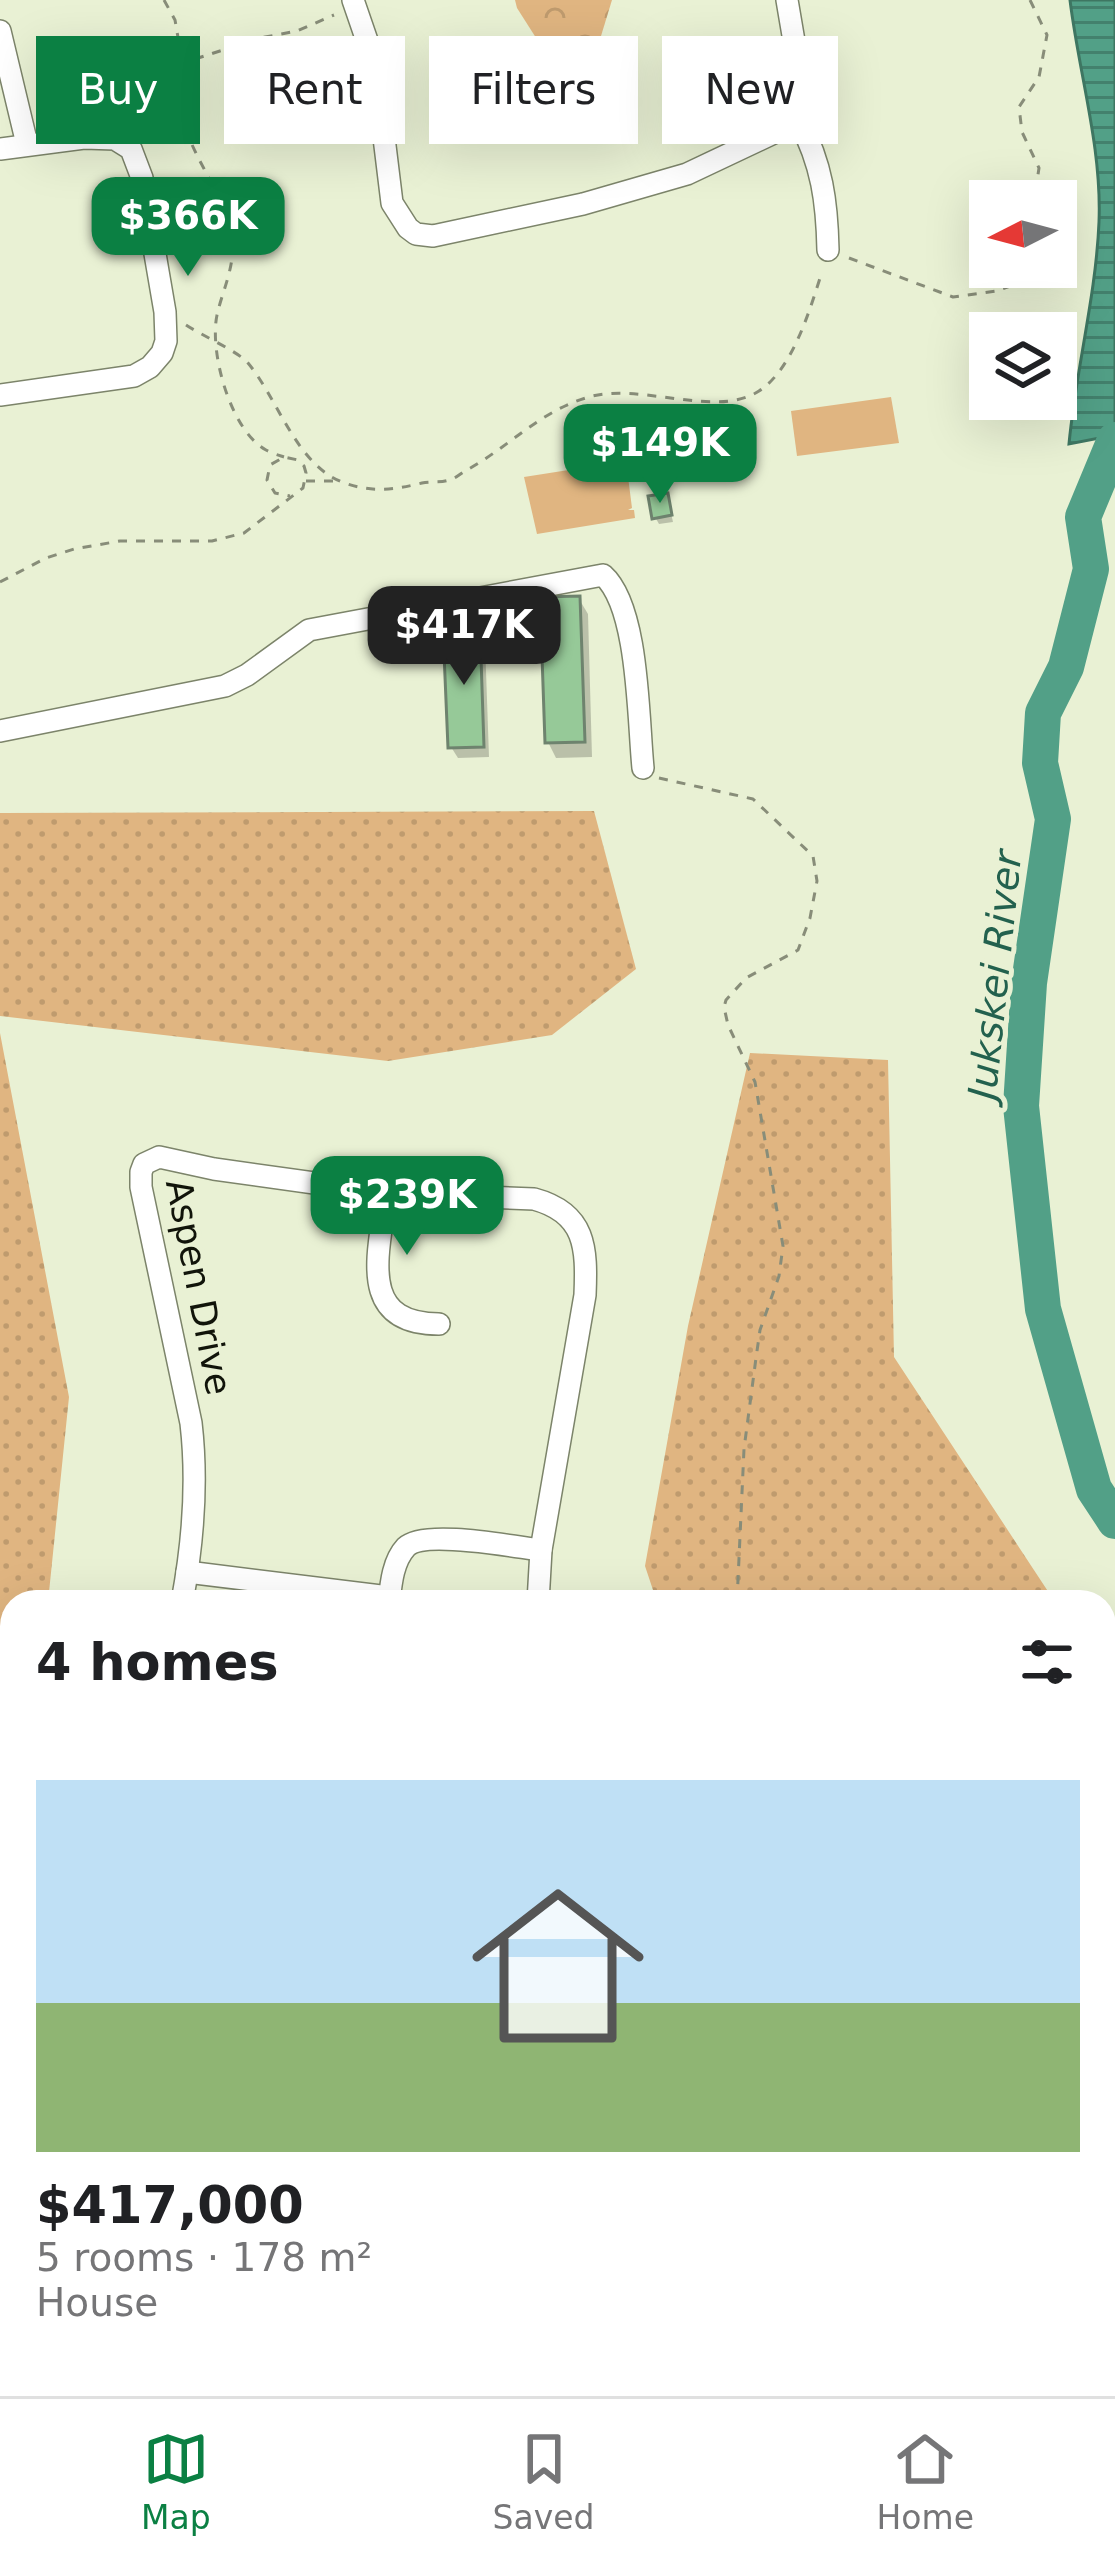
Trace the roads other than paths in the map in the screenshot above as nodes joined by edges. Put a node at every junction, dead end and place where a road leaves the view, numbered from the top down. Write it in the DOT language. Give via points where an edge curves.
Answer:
graph roads {
  1 [pos="787,0"];
  2 [pos="355,4"];
  3 [pos="0,31"];
  4 [pos="792,36"];
  5 [pos="27,144"];
  6 [pos="744,144"];
  7 [pos="812,144"];
  8 [pos="0,148"];
  9 [pos="828,250"];
  10 [pos="0,395"];
  11 [pos="0,731"];
  12 [pos="643,768"];
  13 [pos="386,1193"];
  14 [pos="439,1324"];
  15 [pos="541,1550"];
  16 [pos="187,1572"];
  17 [pos="184,1590"];
  18 [pos="317,1590"];
  19 [pos="391,1590"];
  20 [pos="539,1590"];
  1 -- 4 [label="street"];
  2 -- 6 [label="street" via="374,64 392,203 416,234 634,190"];
  3 -- 5 [label="street"];
  5 -- 8 [label="street"];
  5 -- 10 [label="street" via="126,144 142,178 166,341 134,376"];
  7 -- 9 [label="street"];
  11 -- 12 [label="street" via="225,686 309,630 603,575 632,634"];
  13 -- 14 [label="street" via="382,1295 405,1320"];
  13 -- 15 [label="street, Aspen Drive" via="534,1198 569,1214 579,1229 585,1295"];
  13 -- 16 [label="street, Aspen Drive" via="159,1157 144,1164 141,1187 191,1423 195,1498"];
  15 -- 19 [label="street" via="415,1540 398,1559"];
  15 -- 20 [label="street, Aspen Drive"];
  16 -- 17 [label="street, Aspen Drive"];
  16 -- 18 [label="street"];
}
